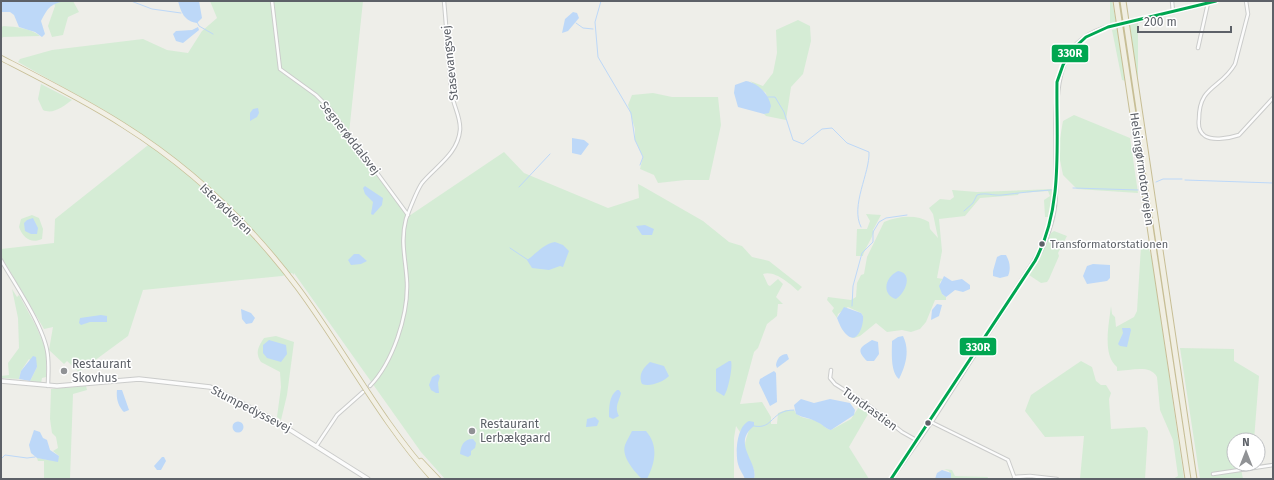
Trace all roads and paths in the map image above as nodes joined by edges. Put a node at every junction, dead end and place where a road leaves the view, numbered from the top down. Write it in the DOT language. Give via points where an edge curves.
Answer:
graph roads {
  1 [pos="272,1"];
  2 [pos="444,1"];
  3 [pos="1116,1"];
  4 [pos="1123,1"];
  5 [pos="1172,1"];
  6 [pos="1216,1"];
  7 [pos="1246,1"];
  8 [pos="1208,3"];
  9 [pos="1174,12"];
  10 [pos="1198,48"];
  11 [pos="1,58"];
  12 [pos="1273,98"];
  13 [pos="408,214"];
  14 [pos="1,260"];
  15 [pos="831,370"];
  16 [pos="1,381"];
  17 [pos="48,386"];
  18 [pos="370,386"];
  19 [pos="363,392"];
  20 [pos="931,422"];
  21 [pos="391,425"];
  22 [pos="918,441"];
  23 [pos="317,445"];
  24 [pos="1273,465"];
  25 [pos="1213,474"];
  26 [pos="1015,478"];
  27 [pos="368,479"];
  28 [pos="433,479"];
  29 [pos="438,479"];
  30 [pos="891,479"];
  31 [pos="1057,479"];
  32 [pos="1188,479"];
  33 [pos="1194,479"];
  1 -- 13 [label="street, Segnerøddalsvej" via="280,69 316,95 330,109"];
  2 -- 13 [label="street, Stasevangsvej" via="452,96 460,131 456,144 446,160 420,186"];
  3 -- 32 [label="highway, Helsingørmotorvejen"];
  4 -- 33 [label="highway, Helsingørmotorvejen"];
  5 -- 9 [label="street"];
  6 -- 8 [label="street"];
  7 -- 12 [label="street" via="1248,14 1235,64 1231,71 1202,98 1199,108 1200,131 1211,138 1239,135"];
  8 -- 9 [label="street"];
  8 -- 10 [label="street"];
  9 -- 20 [label="street, bridge" via="1094,32 1079,43 1067,57 1056,92 1055,201 1044,243"];
  11 -- 21 [label="highway, Isterødvejen" via="123,125 176,163 222,204 255,236 297,287"];
  13 -- 18 [label="street, Stasevangsvej" via="403,238 407,283 405,302 391,355 378,378"];
  14 -- 17 [label="street" via="44,339 48,357"];
  15 -- 22 [label="street, Tundrastien" via="830,378 835,384"];
  16 -- 17 [label="street, Stumpedyssevej"];
  17 -- 23 [label="street, Stumpedyssevej" via="139,379 210,387"];
  19 -- 23 [label="street" via="337,415"];
  20 -- 22 [label="street"];
  20 -- 26 [label="street" via="1004,458 1010,463"];
  21 -- 28 [label="highway, Isterødvejen"];
  21 -- 29 [label="highway, Isterødvejen"];
  22 -- 30 [label="street"];
  23 -- 27 [label="street, Stumpedyssevej"];
  24 -- 25 [label="street"];
  26 -- 31 [label="street" via="1030,476"];
}
